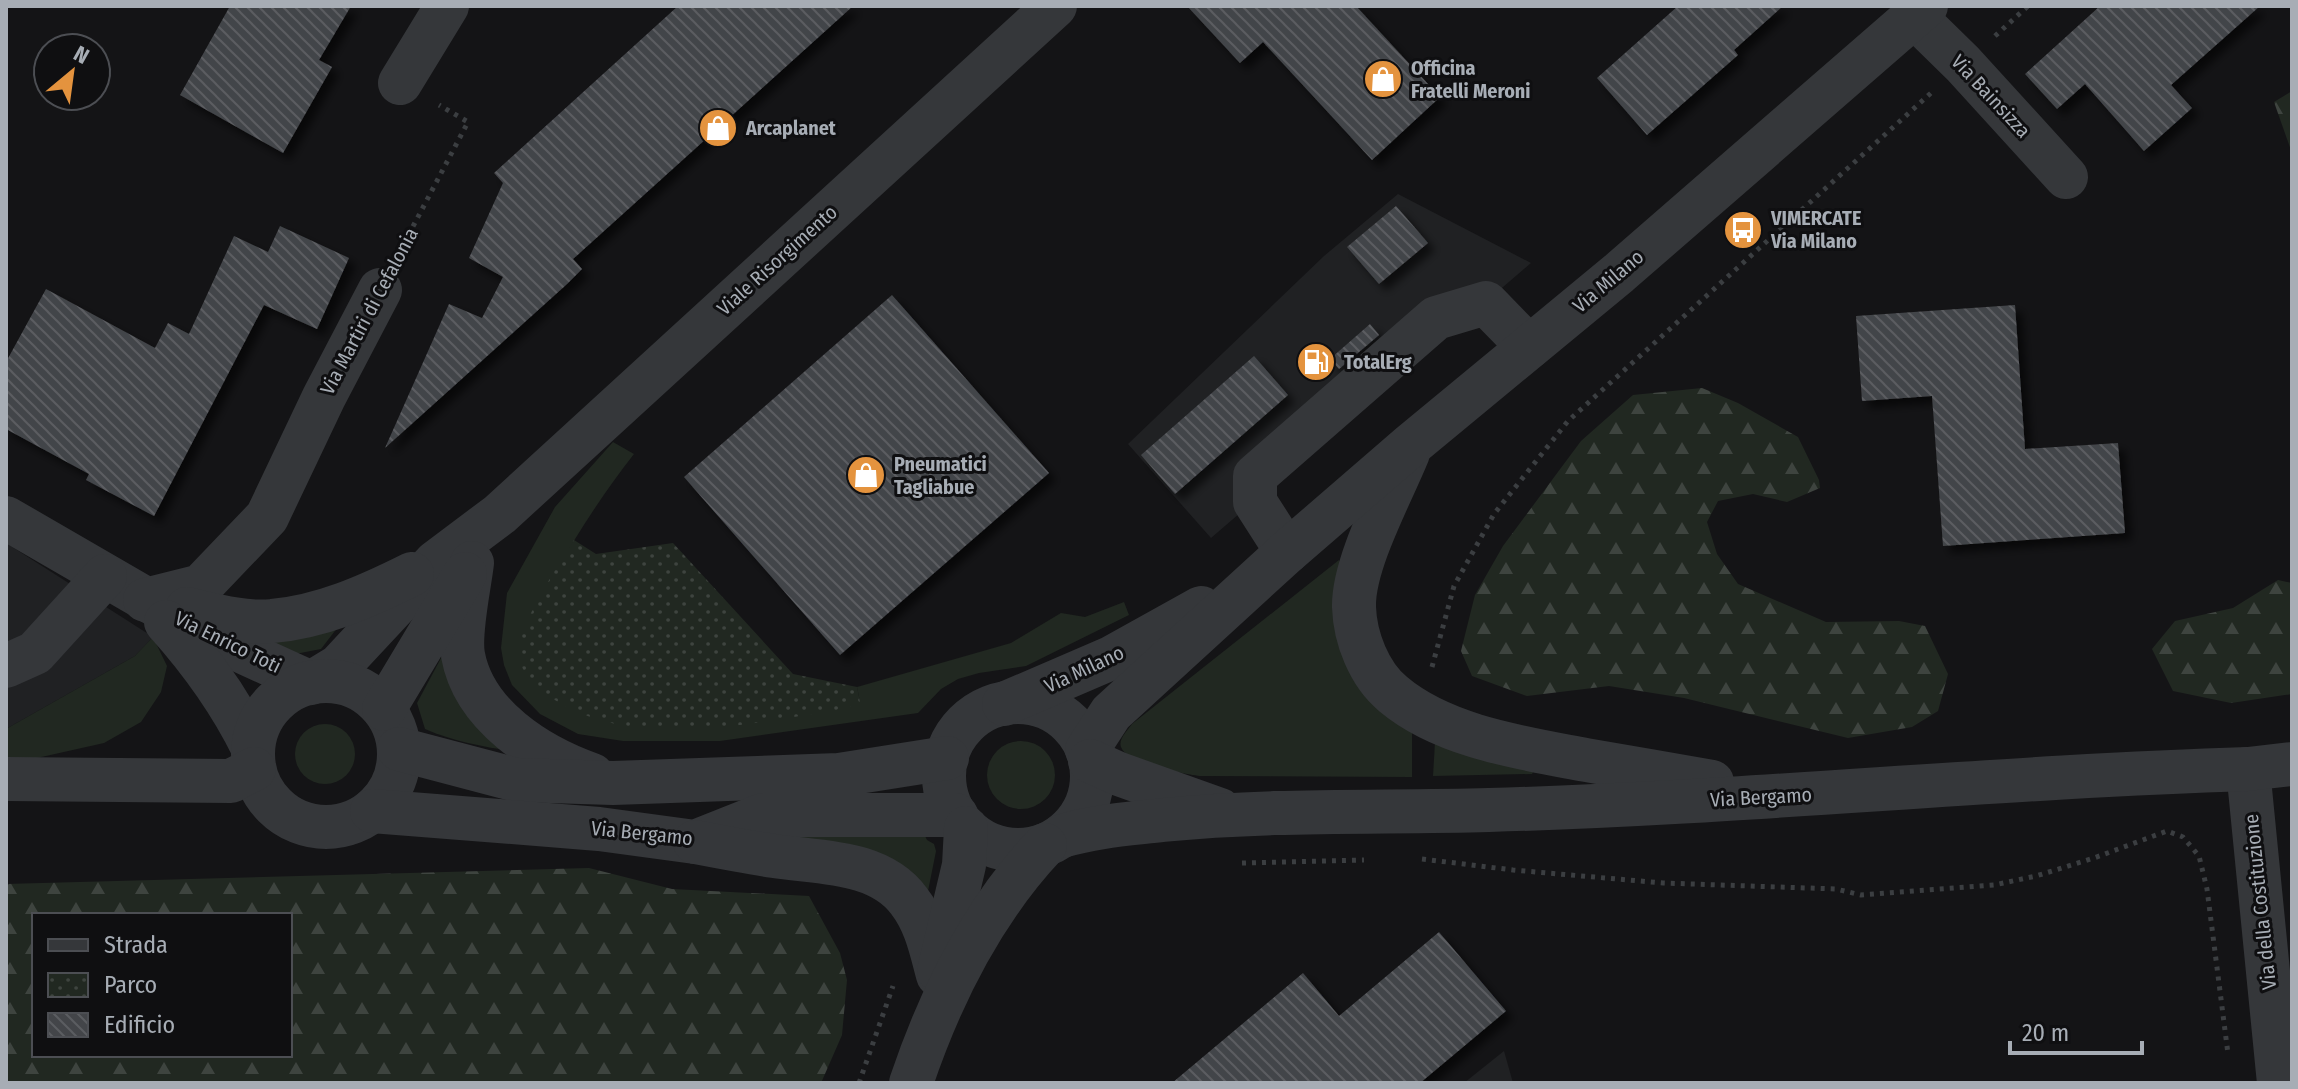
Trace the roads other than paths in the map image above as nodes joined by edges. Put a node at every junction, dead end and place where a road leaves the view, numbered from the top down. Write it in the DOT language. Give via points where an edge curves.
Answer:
graph roads {
  1 [pos="447,6"];
  2 [pos="1053,7"];
  3 [pos="1920,11"];
  4 [pos="400,83"];
  5 [pos="2066,177"];
  6 [pos="380,290"];
  7 [pos="1529,347"];
  8 [pos="1412,444"];
  9 [pos="6,518"];
  10 [pos="1287,552"];
  11 [pos="454,563"];
  12 [pos="105,576"];
  13 [pos="145,600"];
  14 [pos="6,666"];
  15 [pos="311,683"];
  16 [pos="1002,704"];
  17 [pos="391,729"];
  18 [pos="1089,755"];
  19 [pos="947,758"];
  20 [pos="254,759"];
  21 [pos="2292,764"];
  22 [pos="2248,769"];
  23 [pos="6,779"];
  24 [pos="613,783"];
  25 [pos="1789,796"];
  26 [pos="372,811"];
  27 [pos="1229,814"];
  28 [pos="961,821"];
  29 [pos="1053,840"];
  30 [pos="695,842"];
  31 [pos="938,975"];
  32 [pos="931,1023"];
  33 [pos="911,1083"];
  34 [pos="2279,1083"];
  1 -- 4 [label="street"];
  2 -- 11 [label="street, Viale Risorgimento" via="500,514"];
  3 -- 5 [label="street, Via Bainsizza"];
  3 -- 7 [label="street, Via Milano"];
  6 -- 13 [label="street, Via Martiri di Cefalonia" via="267,517 201,586"];
  7 -- 8 [label="street, Via Milano"];
  7 -- 10 [label="street" via="1486,303 1436,318 1255,476 1255,502"];
  8 -- 10 [label="street, Via Milano"];
  8 -- 25 [label="street" via="1365,555 1354,608 1365,657 1392,694 1422,713 1494,742"];
  9 -- 12 [label="street, Via Enrico Toti"];
  10 -- 16 [label="street, Via Milano" via="1181,621 1111,658"];
  10 -- 18 [label="street, Via Milano" via="1111,713"];
  11 -- 13 [label="street" via="318,612 270,622"];
  11 -- 15 [label="street, Viale Risorgimento" via="339,666"];
  11 -- 17 [label="street, Viale Risorgimento"];
  11 -- 24 [label="street, Viale Risorgimento" via="463,654 476,692 501,721 542,753"];
  12 -- 13 [label="street, Via Enrico Toti"];
  12 -- 14 [label="street" via="35,653"];
  13 -- 15 [label="street, Via Enrico Toti"];
  13 -- 20 [label="street, Via Enrico Toti" via="199,659 235,711"];
  15 -- 17 [label="street" via="331,681 369,695"];
  15 -- 20 [label="street" via="277,699 265,713"];
  16 -- 18 [label="street" via="1049,709 1076,730"];
  16 -- 19 [label="street" via="966,724"];
  17 -- 24 [label="street" via="440,762 517,780"];
  17 -- 26 [label="street" via="393,783"];
  18 -- 27 [label="street, Via Bergamo" via="1119,774"];
  18 -- 29 [label="street" via="1092,784 1086,806"];
  19 -- 24 [label="street" via="839,775"];
  19 -- 28 [label="street" via="946,788"];
  20 -- 23 [label="street" via="231,781"];
  20 -- 26 [label="street" via="262,789 292,819 333,827"];
  21 -- 22 [label="street, Via Bergamo"];
  22 -- 25 [label="street, Via Bergamo"];
  22 -- 34 [label="street, Via della Costituzione"];
  25 -- 27 [label="street, Via Bergamo" via="1488,810"];
  26 -- 30 [label="street, Via Bergamo"];
  27 -- 29 [label="street, Via Bergamo" via="1103,827"];
  28 -- 29 [label="street" via="979,838 1003,848 1024,850"];
  28 -- 30 [label="street, Via Bergamo" via="763,815"];
  28 -- 31 [label="street" via="964,865"];
  29 -- 32 [label="street" via="1000,898"];
  30 -- 31 [label="street" via="841,864 876,875 894,885 923,921"];
  31 -- 32 [label="street"];
  32 -- 33 [label="street"];
}
